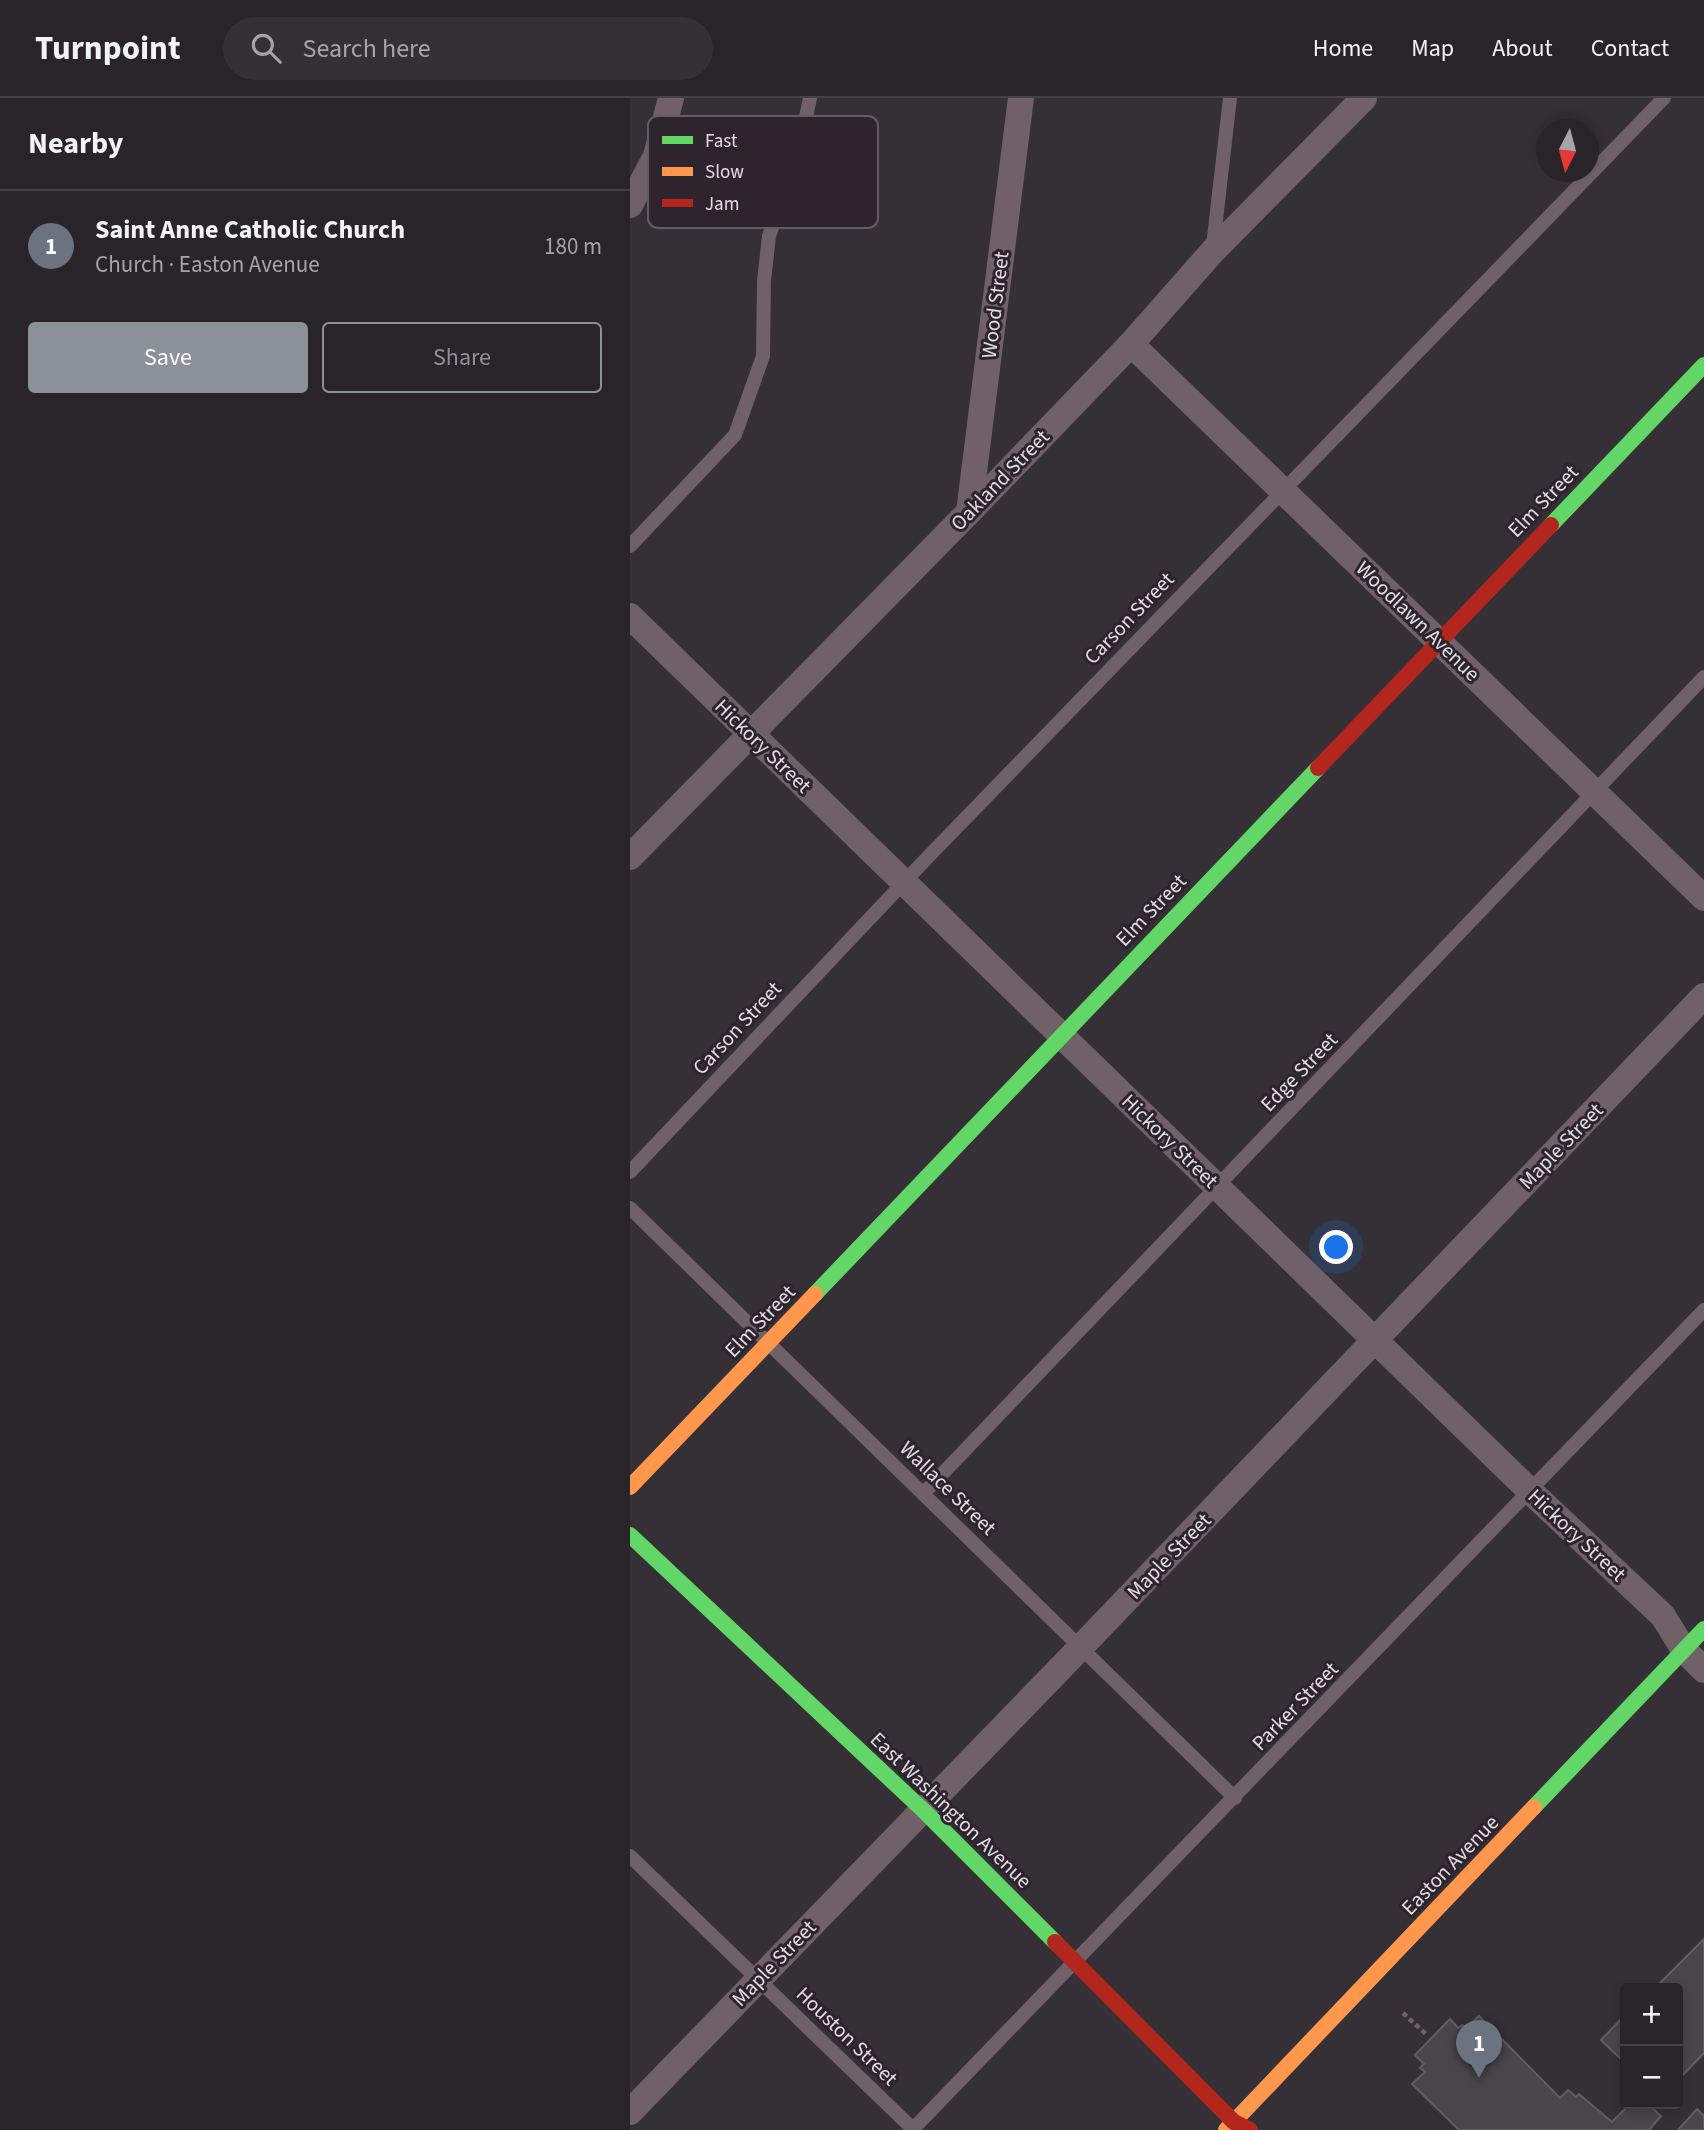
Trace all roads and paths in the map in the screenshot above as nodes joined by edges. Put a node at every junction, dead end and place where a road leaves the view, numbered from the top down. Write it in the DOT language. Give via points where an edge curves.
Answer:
graph roads {
  1 [pos="671,98"];
  2 [pos="810,98"];
  3 [pos="1021,98"];
  4 [pos="1230,98"];
  5 [pos="1364,98"];
  6 [pos="1664,98"];
  7 [pos="666,116"];
  8 [pos="806,116"];
  9 [pos="648,171"];
  10 [pos="631,204"];
  11 [pos="772,228"];
  12 [pos="1213,251"];
  13 [pos="1131,344"];
  14 [pos="1704,365"];
  15 [pos="1282,490"];
  16 [pos="969,512"];
  17 [pos="630,546"];
  18 [pos="630,616"];
  19 [pos="1438,640"];
  20 [pos="1704,677"];
  21 [pos="750,733"];
  22 [pos="1594,794"];
  23 [pos="630,857"];
  24 [pos="903,883"];
  25 [pos="1704,898"];
  26 [pos="1704,996"];
  27 [pos="1061,1034"];
  28 [pos="630,1172"];
  29 [pos="1217,1187"];
  30 [pos="630,1208"];
  31 [pos="1704,1310"];
  32 [pos="1376,1340"];
  33 [pos="768,1342"];
  34 [pos="630,1486"];
  35 [pos="1531,1492"];
  36 [pos="923,1494"];
  37 [pos="630,1535"];
  38 [pos="1704,1629"];
  39 [pos="1080,1647"];
  40 [pos="1684,1650"];
  41 [pos="1704,1670"];
  42 [pos="1236,1798"];
  43 [pos="923,1810"];
  44 [pos="630,1856"];
  45 [pos="1073,1961"];
  46 [pos="758,1979"];
  47 [pos="1403,2013"];
  48 [pos="1427,2035"];
  49 [pos="630,2112"];
  50 [pos="1232,2127"];
  51 [pos="913,2129"];
  52 [pos="1250,2130"];
  1 -- 7 [label="street"];
  2 -- 8 [label="lane"];
  3 -- 16 [label="street, Wood Street"];
  4 -- 12 [label="lane"];
  5 -- 12 [label="street, Oakland Street"];
  6 -- 15 [label="lane, Carson Street"];
  9 -- 10 [label="street"];
  11 -- 17 [label="lane" via="764,281 763,356 735,435"];
  12 -- 13 [label="street, Oakland Street"];
  13 -- 15 [label="street, Woodlawn Avenue"];
  13 -- 16 [label="street, Oakland Street"];
  14 -- 19 [label="street, Elm Street"];
  15 -- 19 [label="street, Woodlawn Avenue"];
  15 -- 24 [label="lane, Carson Street"];
  16 -- 21 [label="street, Oakland Street"];
  18 -- 21 [label="street, Hickory Street"];
  19 -- 22 [label="street, Woodlawn Avenue"];
  19 -- 27 [label="street, Elm Street"];
  20 -- 22 [label="lane, Edge Street"];
  21 -- 23 [label="street, Oakland Street"];
  21 -- 24 [label="street, Hickory Street"];
  22 -- 25 [label="street, Woodlawn Avenue"];
  22 -- 29 [label="lane, Edge Street"];
  24 -- 27 [label="street, Hickory Street"];
  24 -- 28 [label="lane, Carson Street"];
  26 -- 32 [label="street, Maple Street"];
  27 -- 29 [label="street, Hickory Street"];
  27 -- 33 [label="street, Elm Street"];
  29 -- 32 [label="street, Hickory Street"];
  29 -- 36 [label="lane, Edge Street"];
  30 -- 33 [label="lane, Wallace Street"];
  31 -- 35 [label="lane, Parker Street"];
  32 -- 35 [label="street, Hickory Street"];
  32 -- 39 [label="street, Maple Street"];
  33 -- 34 [label="street, Elm Street"];
  33 -- 36 [label="lane, Wallace Street"];
  35 -- 40 [label="street, Hickory Street" via="1663,1616"];
  35 -- 42 [label="lane, Parker Street"];
  36 -- 39 [label="lane, Wallace Street"];
  37 -- 43 [label="street, East Washington Avenue"];
  38 -- 40 [label="street, Easton Avenue"];
  39 -- 42 [label="lane, Wallace Street"];
  39 -- 43 [label="street, Maple Street"];
  40 -- 41 [label="street, Hickory Street"];
  40 -- 50 [label="street, Easton Avenue"];
  42 -- 45 [label="lane, Parker Street"];
  43 -- 45 [label="street, East Washington Avenue"];
  43 -- 46 [label="street, Maple Street"];
  44 -- 46 [label="lane, Houston Street"];
  45 -- 50 [label="street, East Washington Avenue"];
  45 -- 51 [label="lane, Parker Street"];
  46 -- 49 [label="street, Maple Street"];
  46 -- 51 [label="lane, Houston Street"];
  47 -- 48 [label="path"];
  50 -- 52 [label="street, East Washington Avenue"];
}
